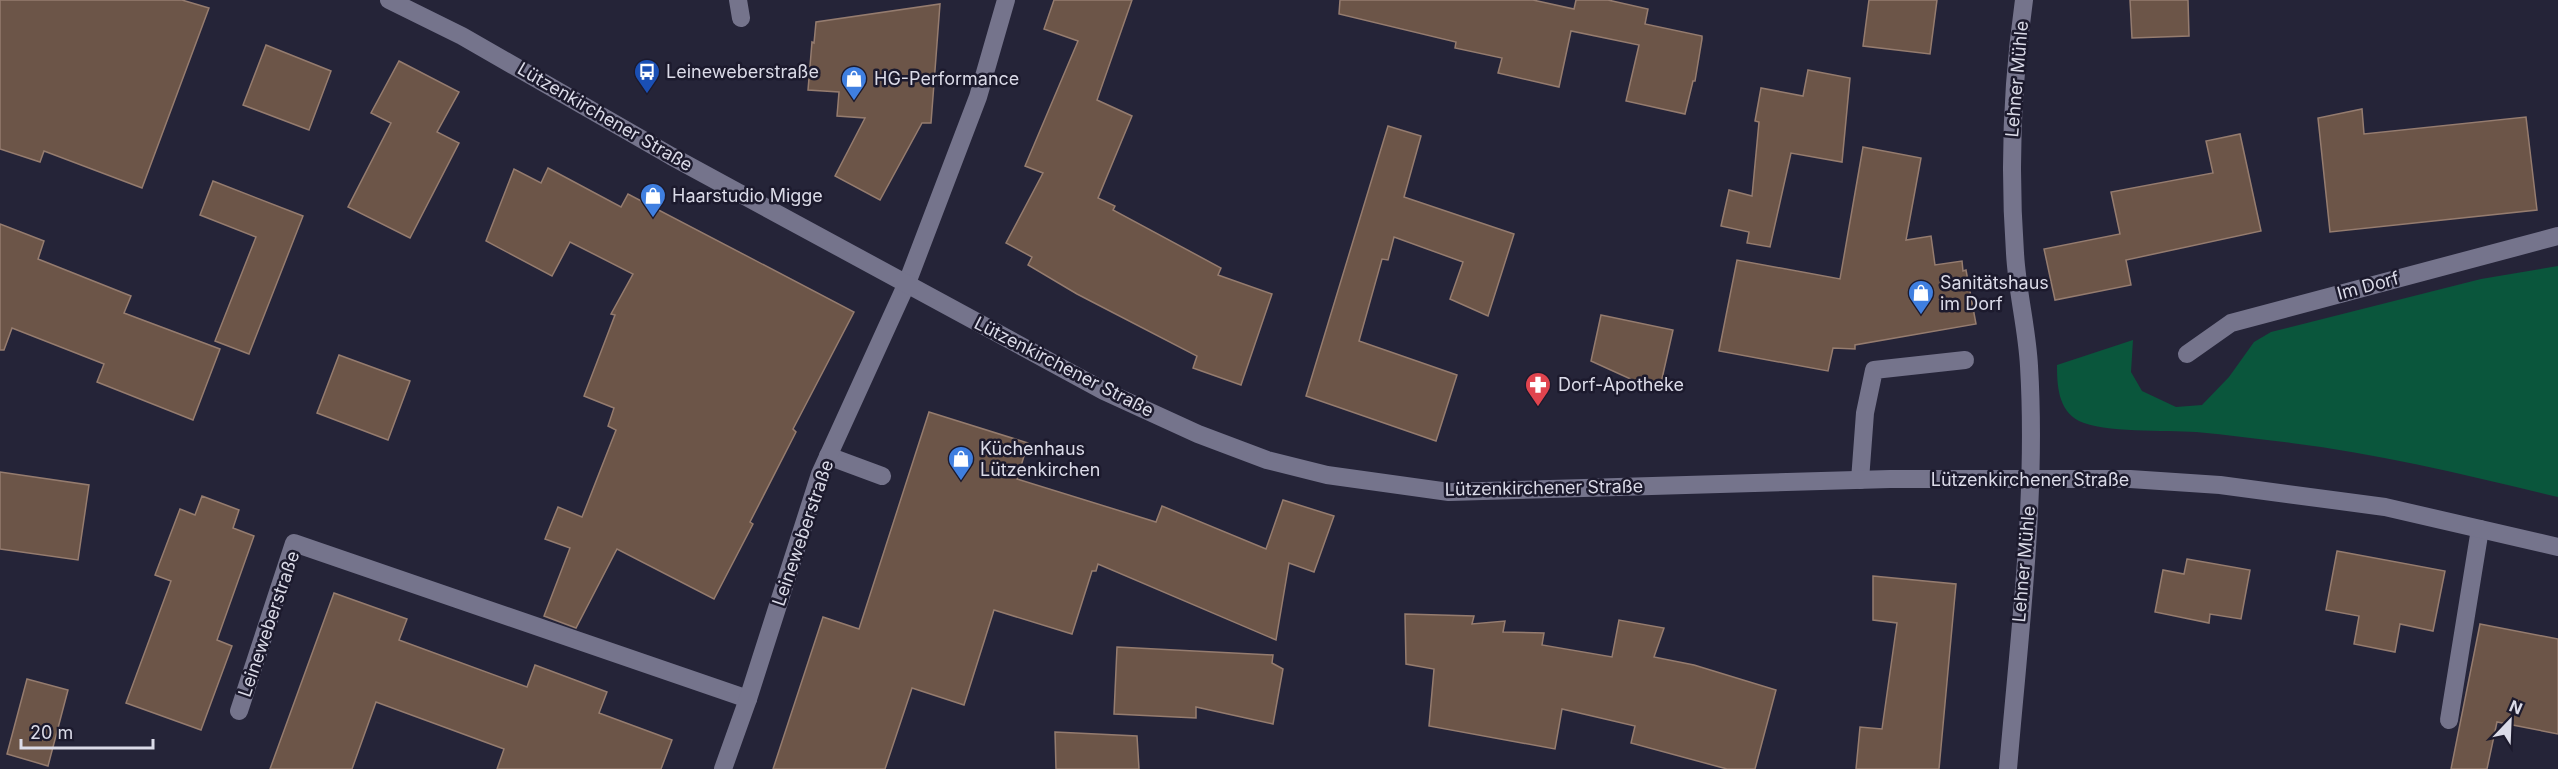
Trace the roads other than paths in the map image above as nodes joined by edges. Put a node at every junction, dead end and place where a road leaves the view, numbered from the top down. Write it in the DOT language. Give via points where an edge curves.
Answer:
graph roads {
  1 [pos="389,0"];
  2 [pos="1006,0"];
  3 [pos="2024,0"];
  4 [pos="2558,236"];
  5 [pos="907,283"];
  6 [pos="2187,354"];
  7 [pos="1965,360"];
  8 [pos="828,456"];
  9 [pos="882,476"];
  10 [pos="2031,479"];
  11 [pos="1860,480"];
  12 [pos="2480,529"];
  13 [pos="2558,547"];
  14 [pos="748,699"];
  15 [pos="239,711"];
  16 [pos="2449,720"];
  17 [pos="723,769"];
  18 [pos="2008,769"];
  1 -- 5 [label="main road, Lützenkirchener Straße" via="462,36 671,156"];
  2 -- 5 [label="main road, Leineweberstraße" via="978,97"];
  3 -- 10 [label="main road, Lehner Mühle" via="2011,147 2015,256 2029,364"];
  4 -- 6 [label="main road, Im Dorf" via="2231,323"];
  5 -- 8 [label="main road, Leineweberstraße"];
  5 -- 11 [label="main road, Lützenkirchener Straße" via="1104,391 1198,434 1267,460 1327,475 1449,492"];
  7 -- 11 [label="main road" via="1874,370 1865,413"];
  8 -- 9 [label="main road"];
  8 -- 14 [label="main road, Leineweberstraße"];
  10 -- 11 [label="main road, Lützenkirchener Straße"];
  10 -- 12 [label="main road, Lützenkirchener Straße" via="2130,479 2220,485 2385,507"];
  10 -- 18 [label="main road, Lehner Mühle"];
  12 -- 13 [label="main road, Lützenkirchener Straße"];
  12 -- 16 [label="main road"];
  14 -- 15 [label="main road, Leineweberstraße" via="294,543"];
  14 -- 17 [label="main road, Leineweberstraße"];
}
